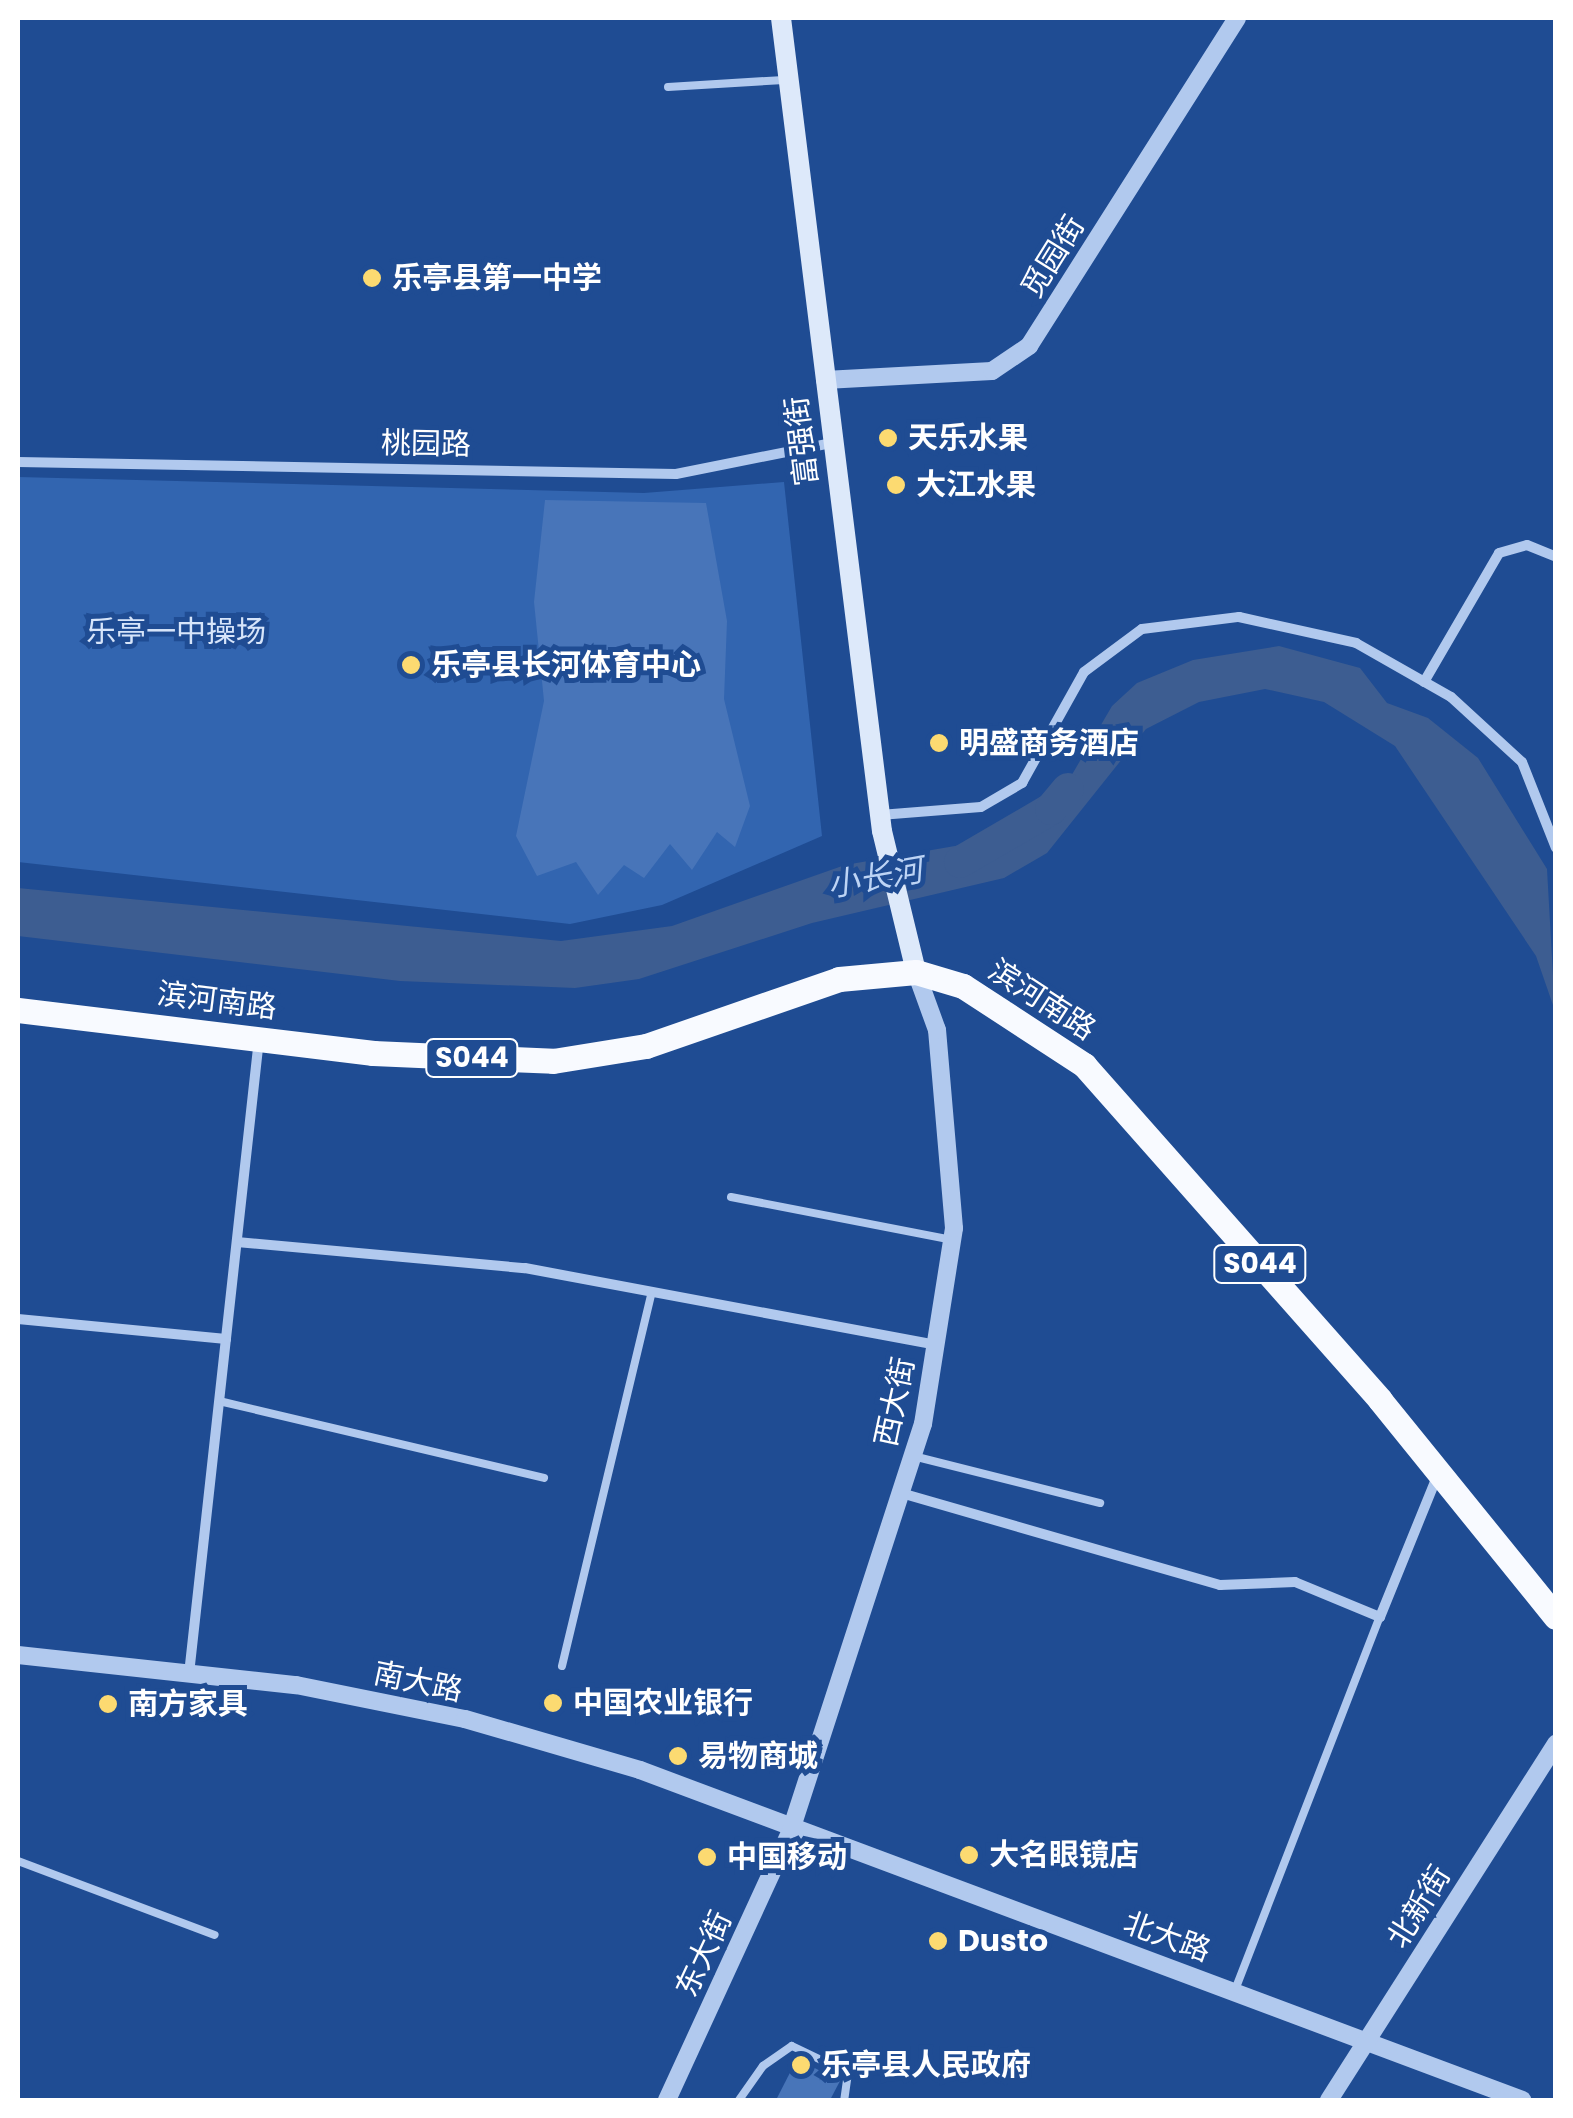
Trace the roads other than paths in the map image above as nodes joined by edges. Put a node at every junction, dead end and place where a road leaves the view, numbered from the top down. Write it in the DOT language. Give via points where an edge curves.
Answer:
graph roads {
  1 [pos="781,18"];
  2 [pos="1237,18"];
  3 [pos="789,80"];
  4 [pos="668,87"];
  5 [pos="825,380"];
  6 [pos="831,443"];
  7 [pos="18,462"];
  8 [pos="1554,552"];
  9 [pos="1424,682"];
  10 [pos="881,823"];
  11 [pos="1556,848"];
  12 [pos="916,972"];
  13 [pos="18,1010"];
  14 [pos="259,1039"];
  15 [pos="731,1197"];
  16 [pos="952,1240"];
  17 [pos="236,1242"];
  18 [pos="652,1292"];
  19 [pos="18,1319"];
  20 [pos="226,1339"];
  21 [pos="935,1345"];
  22 [pos="220,1401"];
  23 [pos="913,1456"];
  24 [pos="1439,1472"];
  25 [pos="544,1478"];
  26 [pos="901,1493"];
  27 [pos="1100,1503"];
  28 [pos="1380,1617"];
  29 [pos="1556,1617"];
  30 [pos="18,1655"];
  31 [pos="562,1666"];
  32 [pos="189,1674"];
  33 [pos="1556,1743"];
  34 [pos="791,1830"];
  35 [pos="18,1861"];
  36 [pos="215,1935"];
  37 [pos="1235,1990"];
  38 [pos="1368,2038"];
  39 [pos="667,2100"];
  40 [pos="739,2100"];
  41 [pos="844,2100"];
  42 [pos="1329,2100"];
  43 [pos="1522,2100"];
  1 -- 3 [label="main road, 富强街"];
  2 -- 5 [label="street, 觅园街" via="1021,354 992,371"];
  3 -- 4 [label="lane"];
  3 -- 5 [label="main road, 富强街"];
  5 -- 6 [label="main road, 富强街"];
  6 -- 7 [label="street, 桃园路" via="676,474"];
  6 -- 10 [label="main road, 富强街"];
  8 -- 9 [label="street" via="1526,545 1499,553"];
  9 -- 10 [label="street" via="1356,643 1239,617 1142,630 1084,672 1022,783 981,806"];
  9 -- 11 [label="street" via="1522,762"];
  10 -- 12 [label="main road, 富强街" via="897,922"];
  12 -- 14 [label="main road, 滨河南路 / S044" via="839,979 646,1046 553,1062"];
  12 -- 16 [label="street, 西大街" via="937,1030"];
  12 -- 24 [label="main road, 滨河南路 / S044" via="1021,1018 1084,1065"];
  13 -- 14 [label="main road, 滨河南路 / S044"];
  14 -- 17 [label="street"];
  15 -- 16 [label="lane"];
  16 -- 21 [label="street, 西大街"];
  17 -- 18 [label="street" via="525,1268"];
  17 -- 20 [label="street"];
  18 -- 21 [label="street"];
  18 -- 31 [label="lane"];
  19 -- 20 [label="street"];
  20 -- 22 [label="street"];
  21 -- 23 [label="street, 西大街"];
  22 -- 25 [label="lane"];
  22 -- 32 [label="street"];
  23 -- 26 [label="street, 西大街"];
  23 -- 27 [label="lane"];
  24 -- 28 [label="street"];
  24 -- 29 [label="main road, 滨河南路 / S044"];
  26 -- 28 [label="street" via="1220,1585 1295,1582"];
  26 -- 34 [label="street, 西大街"];
  28 -- 37 [label="lane"];
  30 -- 32 [label="street, 南大路"];
  32 -- 34 [label="street, 南大路" via="466,1719 640,1770"];
  33 -- 38 [label="street, 北新街"];
  34 -- 37 [label="street, 北大路"];
  34 -- 39 [label="street, 东大街"];
  35 -- 36 [label="lane"];
  37 -- 38 [label="street, 北大路"];
  38 -- 42 [label="street, 北新街"];
  38 -- 43 [label="street, 北大路"];
  40 -- 41 [label="lane" via="763,2066 792,2046 848,2073"];
}
